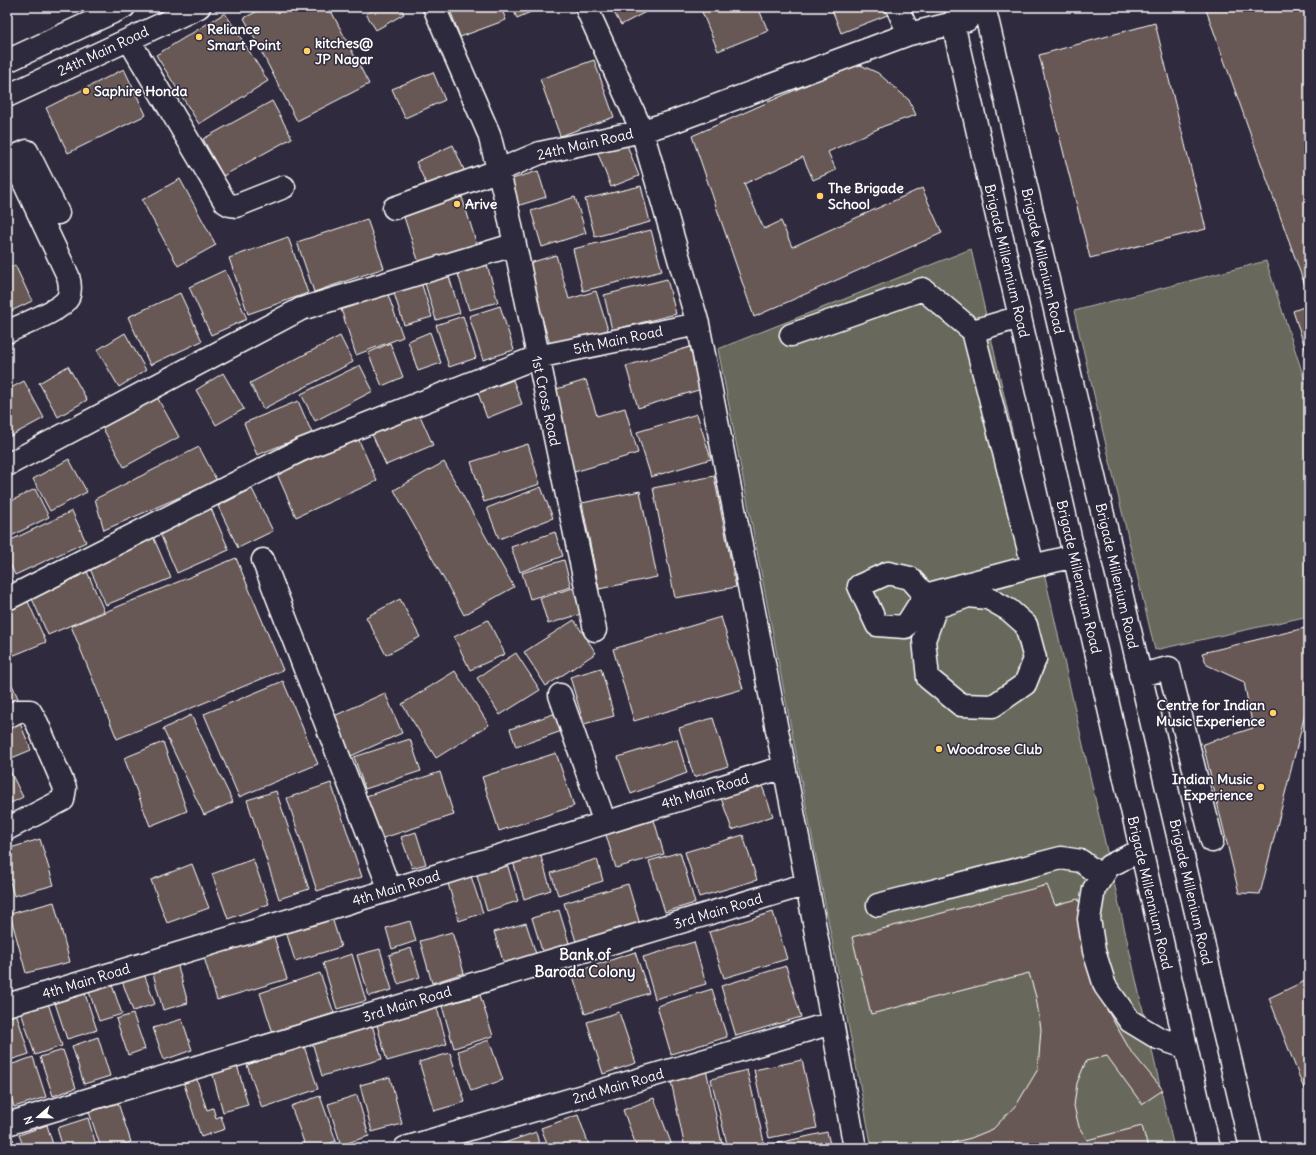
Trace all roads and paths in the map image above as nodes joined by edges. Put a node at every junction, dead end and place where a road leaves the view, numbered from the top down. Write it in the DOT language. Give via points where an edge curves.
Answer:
graph roads {
  1 [pos="124,7"];
  2 [pos="199,7"];
  3 [pos="434,7"];
  4 [pos="586,7"];
  5 [pos="897,7"];
  6 [pos="982,11"];
  7 [pos="957,15"];
  8 [pos="909,34"];
  9 [pos="129,40"];
  10 [pos="7,61"];
  11 [pos="7,96"];
  12 [pos="642,131"];
  13 [pos="10,158"];
  14 [pos="497,171"];
  15 [pos="284,187"];
  16 [pos="394,208"];
  17 [pos="58,213"];
  18 [pos="513,245"];
  19 [pos="1020,317"];
  20 [pos="698,324"];
  21 [pos="973,331"];
  22 [pos="7,332"];
  23 [pos="791,335"];
  24 [pos="537,357"];
  25 [pos="7,465"];
  26 [pos="1074,556"];
  27 [pos="263,560"];
  28 [pos="1033,566"];
  29 [pos="967,590"];
  30 [pos="925,595"];
  31 [pos="7,599"];
  32 [pos="595,630"];
  33 [pos="1140,675"];
  34 [pos="560,695"];
  35 [pos="7,717"];
  36 [pos="784,767"];
  37 [pos="605,823"];
  38 [pos="7,829"];
  39 [pos="1212,841"];
  40 [pos="1141,850"];
  41 [pos="1102,877"];
  42 [pos="807,884"];
  43 [pos="390,890"];
  44 [pos="878,905"];
  45 [pos="7,1005"];
  46 [pos="832,1023"];
  47 [pos="1186,1047"];
  48 [pos="7,1124"];
  49 [pos="404,1148"];
  50 [pos="855,1148"];
  51 [pos="1209,1148"];
  52 [pos="1251,1148"];
  1 -- 10 [label="street"];
  2 -- 9 [label="street, 24th Main Road"];
  3 -- 14 [label="street" via="489,134"];
  4 -- 12 [label="street, 24th Main Road"];
  5 -- 8 [label="street"];
  6 -- 7 [label="street"];
  6 -- 33 [label="street, Brigade Millenium Road"];
  7 -- 8 [label="street"];
  7 -- 19 [label="street, Brigade Millennium Road"];
  8 -- 12 [label="street"];
  9 -- 11 [label="street, 24th Main Road"];
  9 -- 15 [label="street" via="225,202 236,206"];
  12 -- 14 [label="street, 24th Main Road" via="540,153"];
  12 -- 20 [label="street"];
  13 -- 17 [label="street" via="27,151"];
  13 -- 22 [label="street" via="68,276 70,287 68,298 61,306"];
  14 -- 16 [label="street, 24th Main Road"];
  14 -- 18 [label="street, 1st Cross Road" via="505,197"];
  18 -- 24 [label="street, 1st Cross Road"];
  18 -- 25 [label="street" via="301,309"];
  19 -- 21 [label="street"];
  19 -- 26 [label="street, Brigade Millennium Road"];
  20 -- 24 [label="street, 5th Main Road"];
  20 -- 36 [label="street"];
  21 -- 23 [label="street" via="923,289"];
  21 -- 28 [label="street"];
  24 -- 31 [label="street, 5th Main Road" via="301,450"];
  24 -- 32 [label="street, 1st Cross Road"];
  26 -- 28 [label="street"];
  26 -- 40 [label="street, Brigade Millennium Road"];
  27 -- 43 [label="street"];
  28 -- 29 [label="street"];
  29 -- 29 [label="street" via="936,607 924,640 928,678 961,705 993,706 1024,684 1035,659 1026,625 1009,610"];
  29 -- 30 [label="street"];
  33 -- 39 [label="street" via="1169,668"];
  33 -- 52 [label="street, Brigade Millenium Road"];
  34 -- 37 [label="street"];
  35 -- 38 [label="street" via="18,711 30,711 65,788 63,800"];
  36 -- 37 [label="street, 4th Main Road"];
  36 -- 42 [label="street"];
  37 -- 43 [label="street, 4th Main Road"];
  40 -- 41 [label="street" via="1109,866"];
  40 -- 47 [label="street, Brigade Millennium Road"];
  41 -- 44 [label="street" via="1081,861 1061,858"];
  41 -- 47 [label="street" via="1094,889 1089,919 1094,951 1105,986 1130,1021 1158,1038"];
  42 -- 46 [label="street"];
  42 -- 48 [label="street, 3rd Main Road"];
  43 -- 45 [label="street, 4th Main Road"];
  46 -- 49 [label="street, 2nd Main Road"];
  46 -- 50 [label="street"];
  47 -- 51 [label="street, Brigade Millennium Road"];
}
